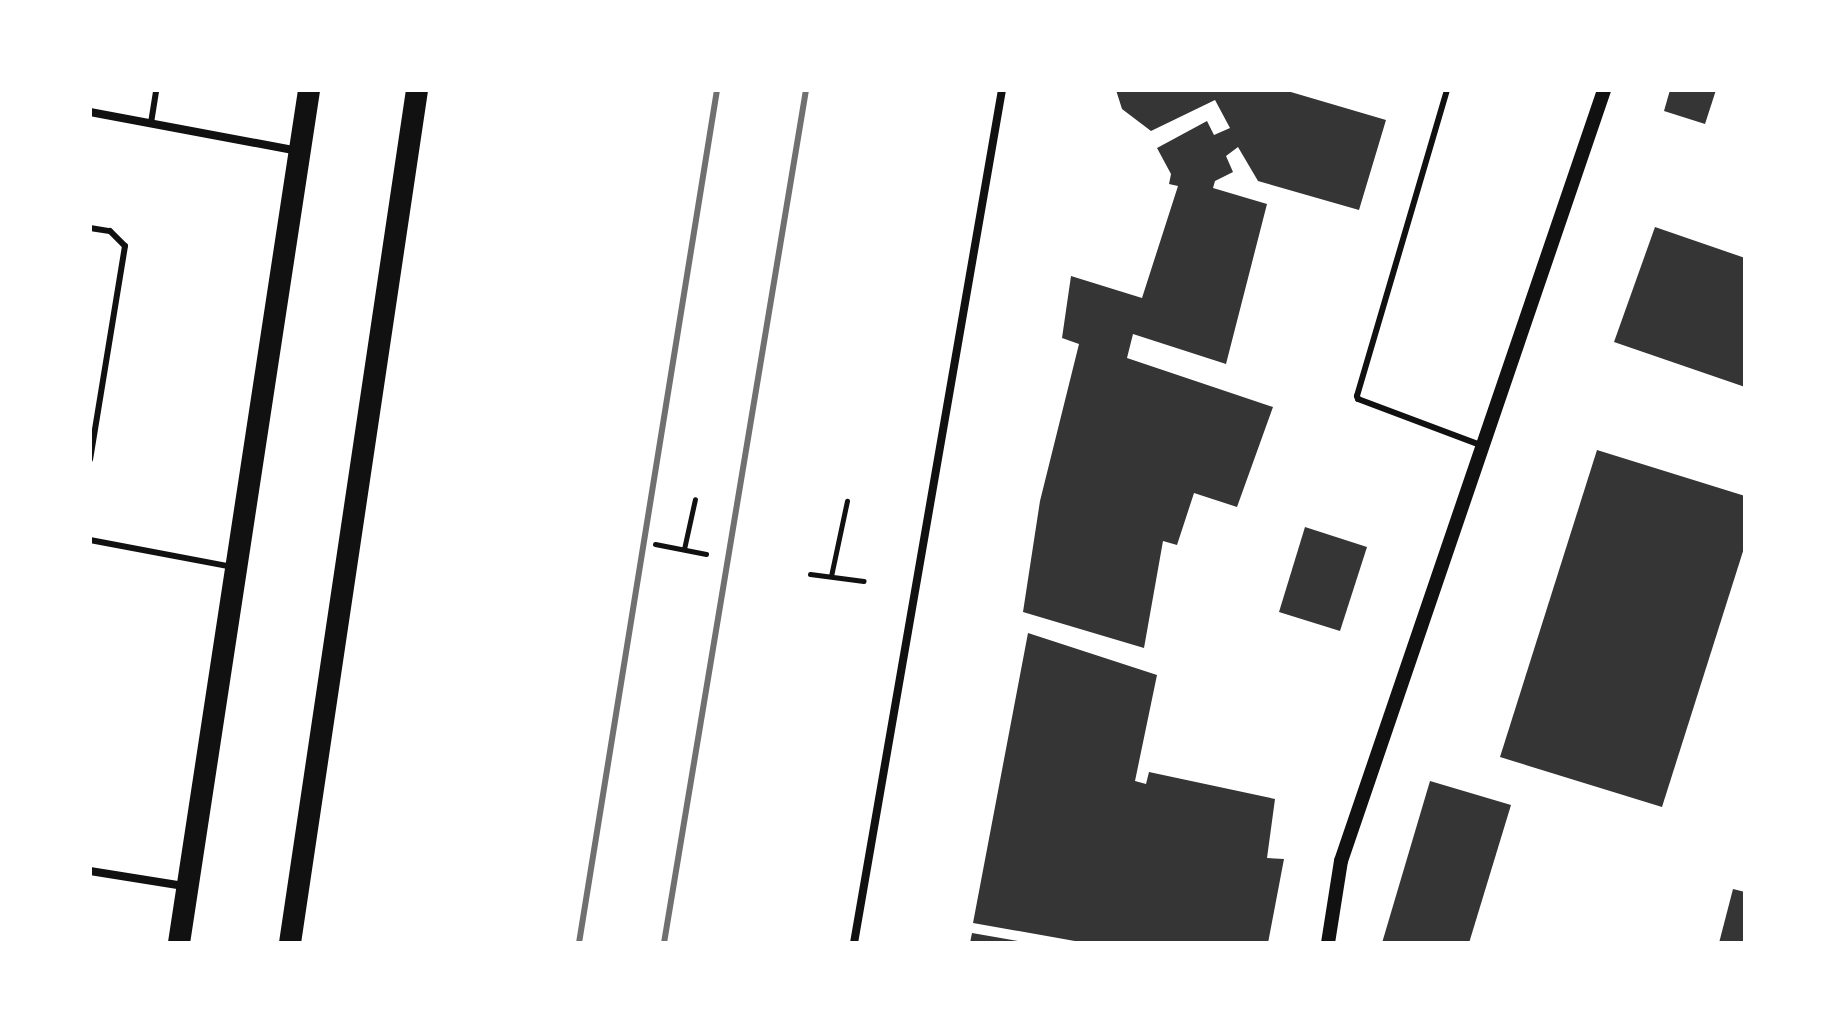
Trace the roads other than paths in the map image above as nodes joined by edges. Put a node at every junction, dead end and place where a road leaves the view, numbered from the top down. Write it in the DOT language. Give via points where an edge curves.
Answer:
graph roads {
  1 [pos="156,90"];
  2 [pos="309,90"];
  3 [pos="417,90"];
  4 [pos="1002,90"];
  5 [pos="1447,90"];
  6 [pos="1604,90"];
  7 [pos="90,112"];
  8 [pos="151,123"];
  9 [pos="299,151"];
  10 [pos="90,228"];
  11 [pos="1483,446"];
  12 [pos="90,459"];
  13 [pos="90,540"];
  14 [pos="237,567"];
  15 [pos="90,871"];
  16 [pos="188,887"];
  17 [pos="179,943"];
  18 [pos="290,943"];
  19 [pos="854,943"];
  20 [pos="1328,943"];
  1 -- 8 [label="lane"];
  2 -- 9 [label="highway"];
  3 -- 18 [label="highway"];
  4 -- 19 [label="street"];
  5 -- 11 [label="lane" via="1357,396"];
  6 -- 11 [label="street"];
  7 -- 8 [label="street"];
  8 -- 9 [label="street"];
  9 -- 14 [label="highway"];
  10 -- 12 [label="lane" via="110,231 125,246"];
  11 -- 20 [label="street" via="1341,861"];
  13 -- 14 [label="lane"];
  14 -- 16 [label="highway"];
  15 -- 16 [label="street"];
  16 -- 17 [label="highway"];
}
